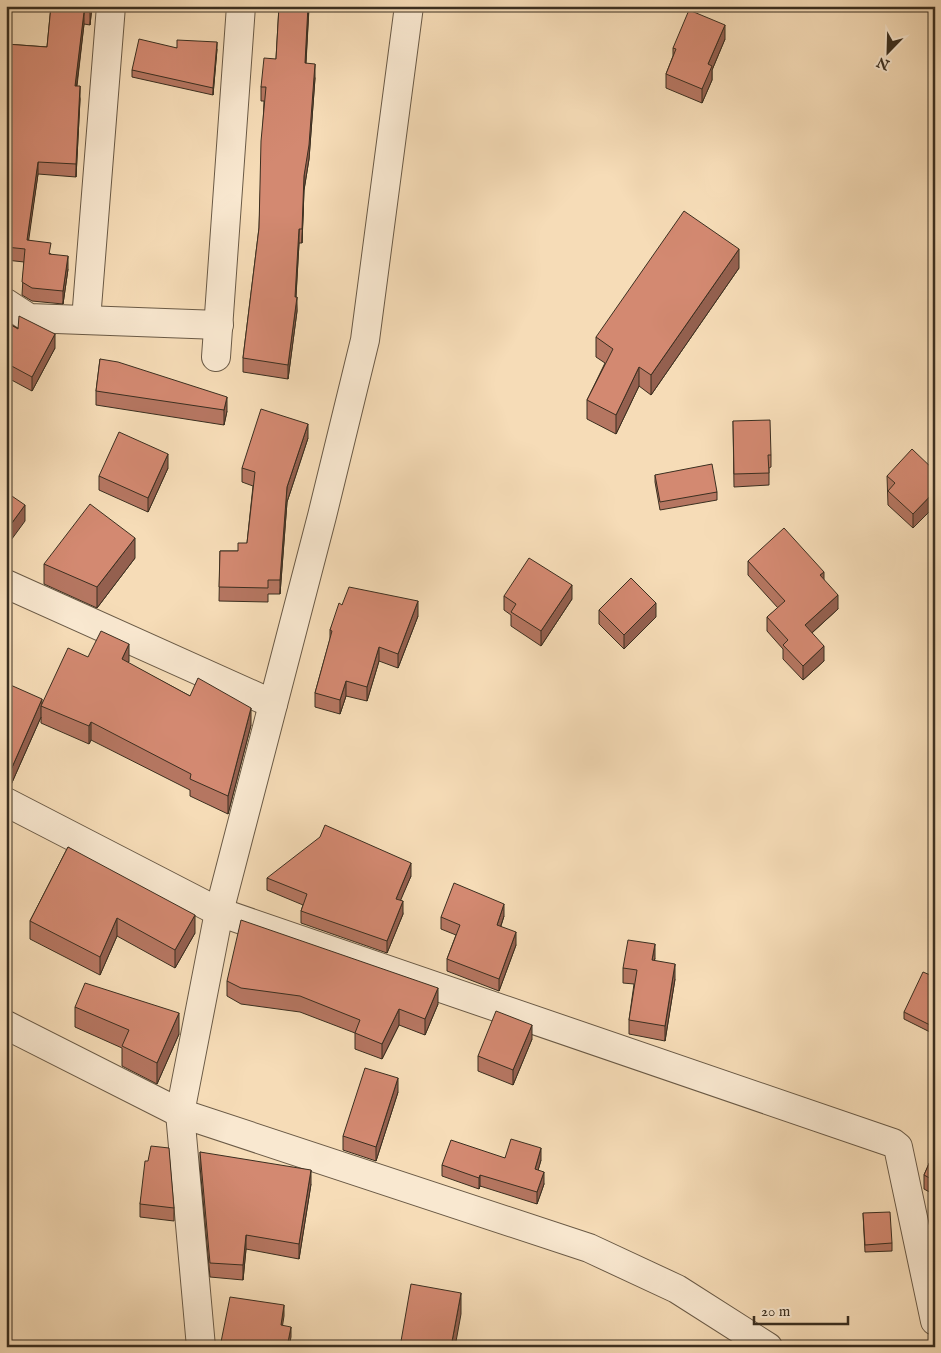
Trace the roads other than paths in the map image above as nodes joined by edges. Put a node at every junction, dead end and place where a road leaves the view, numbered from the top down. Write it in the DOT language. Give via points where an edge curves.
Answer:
graph roads {
  1 [pos="111,6"];
  2 [pos="241,6"];
  3 [pos="409,6"];
  4 [pos="6,303"];
  5 [pos="86,320"];
  6 [pos="219,325"];
  7 [pos="216,356"];
  8 [pos="6,584"];
  9 [pos="274,704"];
  10 [pos="6,802"];
  11 [pos="219,912"];
  12 [pos="6,1025"];
  13 [pos="180,1113"];
  14 [pos="935,1321"];
  15 [pos="202,1347"];
  16 [pos="768,1347"];
  1 -- 5 [label="street"];
  2 -- 6 [label="street"];
  3 -- 9 [label="street" via="365,340"];
  4 -- 5 [label="street" via="29,318"];
  5 -- 6 [label="street"];
  6 -- 7 [label="street"];
  8 -- 9 [label="street"];
  9 -- 11 [label="street"];
  10 -- 11 [label="street"];
  11 -- 13 [label="street"];
  11 -- 14 [label="street" via="893,1143 898,1147"];
  12 -- 13 [label="street"];
  13 -- 15 [label="street"];
  13 -- 16 [label="street" via="589,1248 677,1289"];
}
